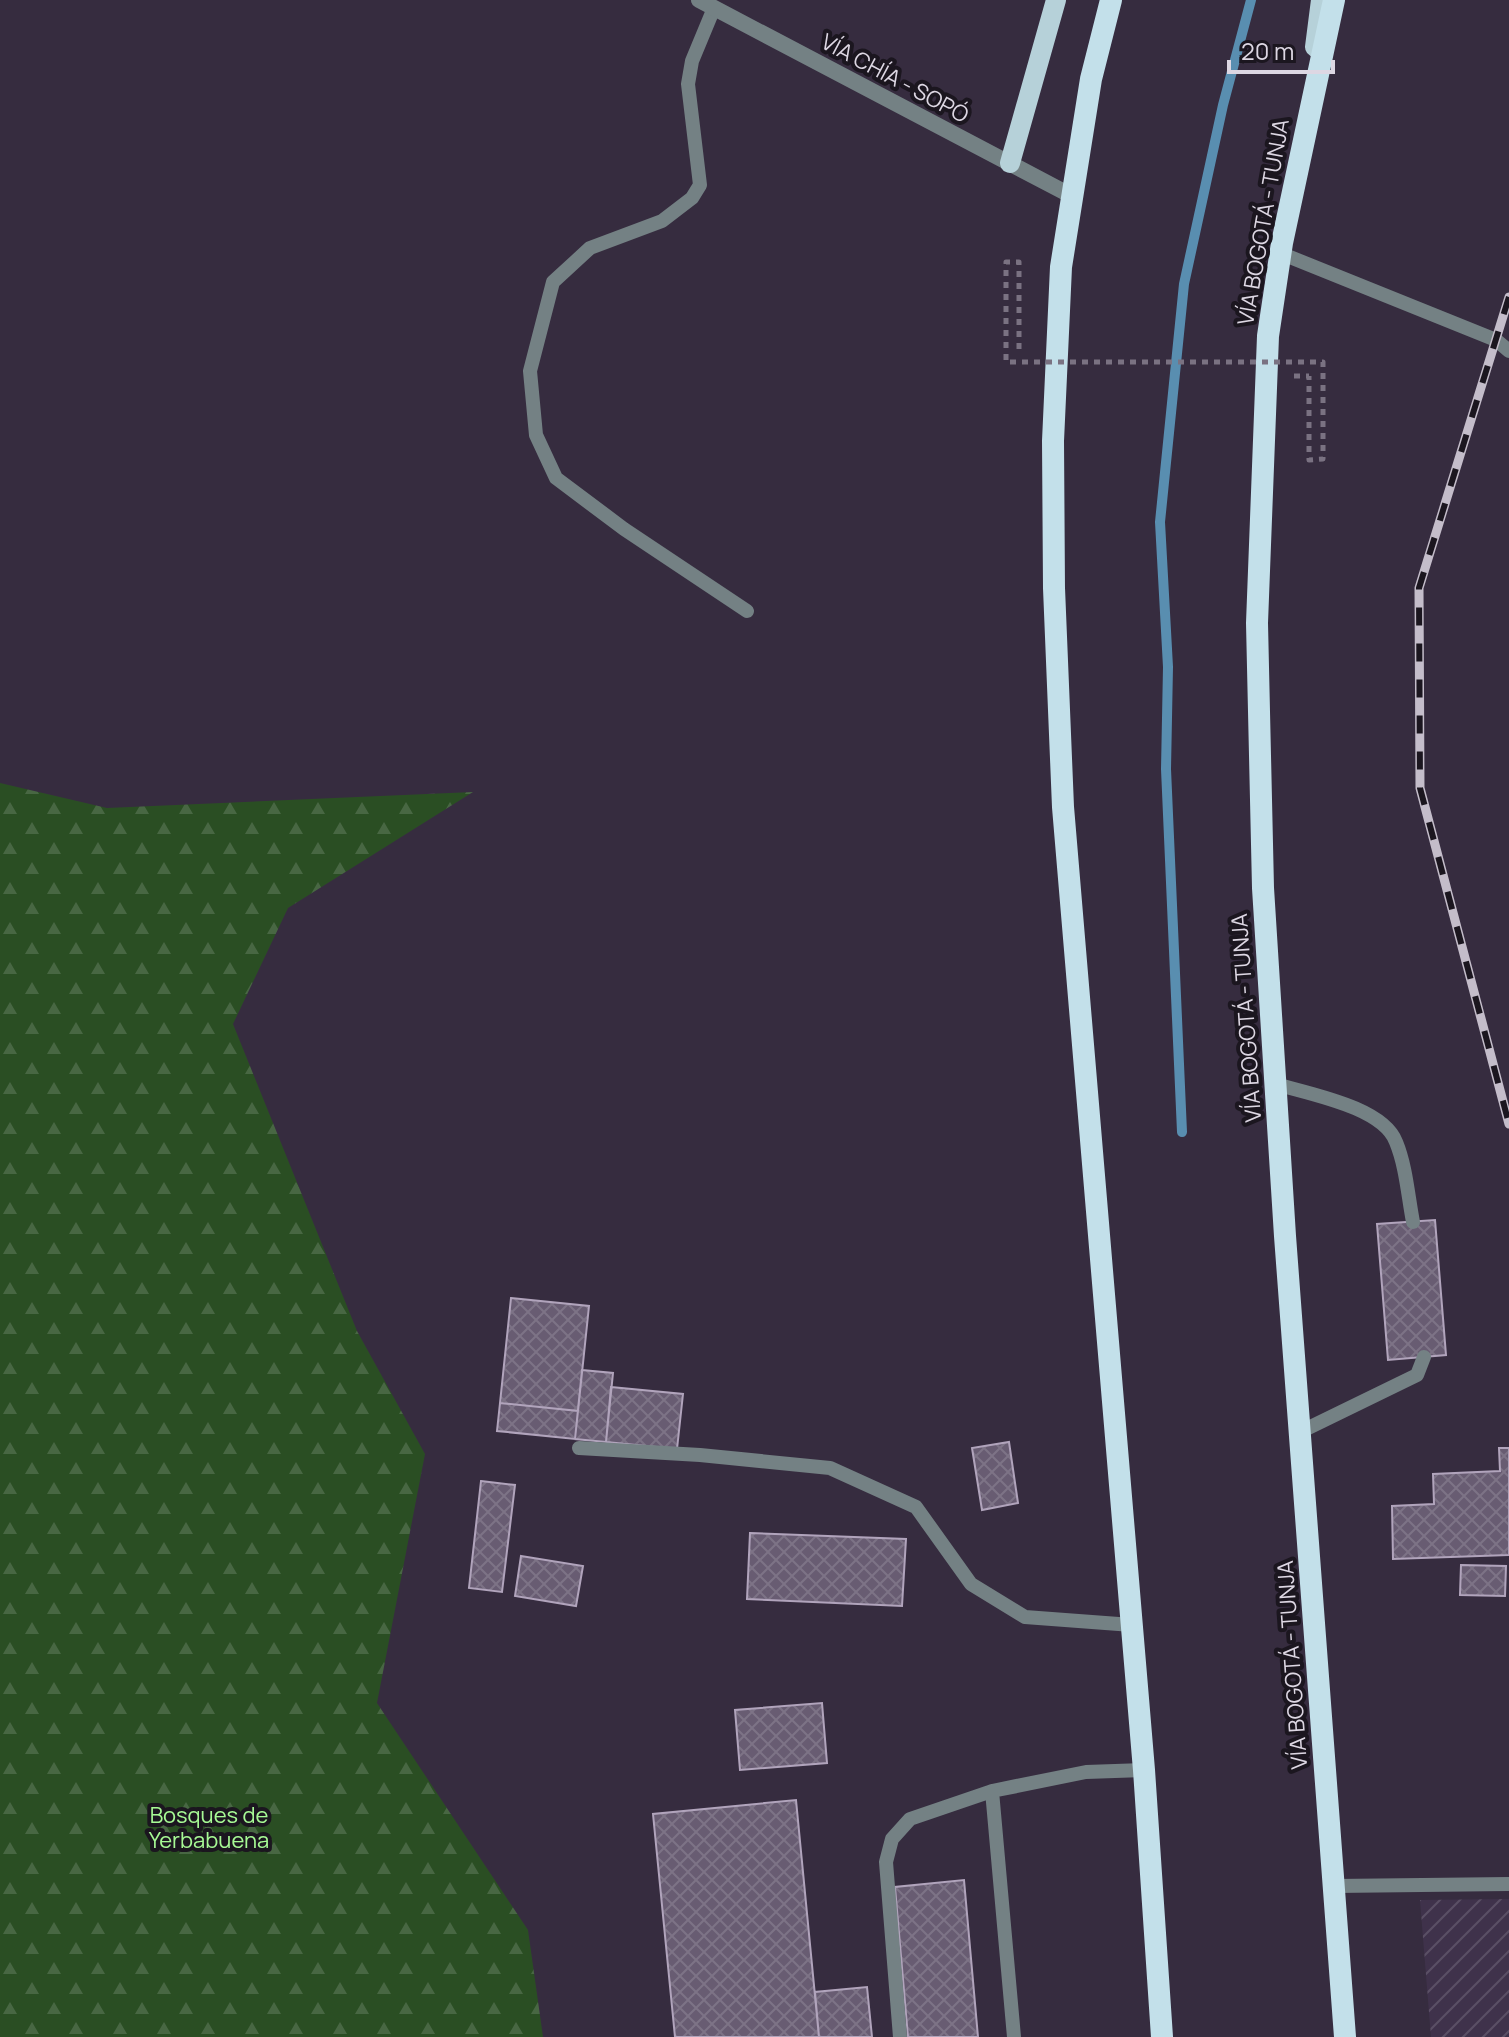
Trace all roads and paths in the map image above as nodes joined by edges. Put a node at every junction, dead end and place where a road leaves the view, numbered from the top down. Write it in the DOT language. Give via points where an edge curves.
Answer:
graph roads {
  1 [pos="1056,0"];
  2 [pos="1111,0"];
  3 [pos="1321,0"];
  4 [pos="1334,0"];
  5 [pos="707,4"];
  6 [pos="1303,146"];
  7 [pos="1010,163"];
  8 [pos="1070,195"];
  9 [pos="1280,253"];
  10 [pos="1019,349"];
  11 [pos="1509,351"];
  12 [pos="1309,376"];
  13 [pos="747,611"];
  14 [pos="1276,1084"];
  15 [pos="1413,1222"];
  16 [pos="1424,1357"];
  17 [pos="1300,1432"];
  18 [pos="579,1448"];
  19 [pos="1132,1625"];
  20 [pos="1144,1770"];
  21 [pos="992,1791"];
  22 [pos="1509,1884"];
  23 [pos="1335,1886"];
  24 [pos="900,2037"];
  25 [pos="1014,2037"];
  26 [pos="1162,2037"];
  27 [pos="1345,2037"];
  1 -- 7 [label="main road"];
  2 -- 8 [label="highway"];
  3 -- 6 [label="main road"];
  4 -- 6 [label="highway, VÍA BOGOTÁ - TUNJA"];
  5 -- 7 [label="street, VÍA CHÍA - SOPÓ"];
  5 -- 13 [label="lane" via="688,84 700,185 662,221 590,248 553,282 530,371 536,435 556,478"];
  6 -- 9 [label="highway, VÍA BOGOTÁ - TUNJA"];
  7 -- 8 [label="street, VÍA CHÍA - SOPÓ"];
  8 -- 19 [label="highway" via="1061,267 1053,441 1057,684"];
  9 -- 11 [label="lane" via="1496,340"];
  9 -- 14 [label="highway, VÍA BOGOTÁ - TUNJA" via="1268,336 1257,623 1263,888"];
  10 -- 12 [label="path, bridge" via="1019,262 1006,262 1006,362 1323,362 1323,459 1309,460"];
  14 -- 15 [label="lane" via="1358,1109 1382,1123 1396,1140"];
  14 -- 17 [label="highway, VÍA BOGOTÁ - TUNJA"];
  16 -- 17 [label="lane" via="1417,1375"];
  17 -- 23 [label="highway, VÍA BOGOTÁ - TUNJA"];
  18 -- 19 [label="lane" via="830,1468 916,1507 971,1584 1025,1617"];
  19 -- 20 [label="highway"];
  20 -- 21 [label="lane" via="1086,1772"];
  20 -- 26 [label="highway"];
  21 -- 24 [label="lane" via="910,1819 892,1839 886,1862"];
  21 -- 25 [label="lane"];
  22 -- 23 [label="lane"];
  23 -- 27 [label="highway, VÍA BOGOTÁ - TUNJA"];
}
